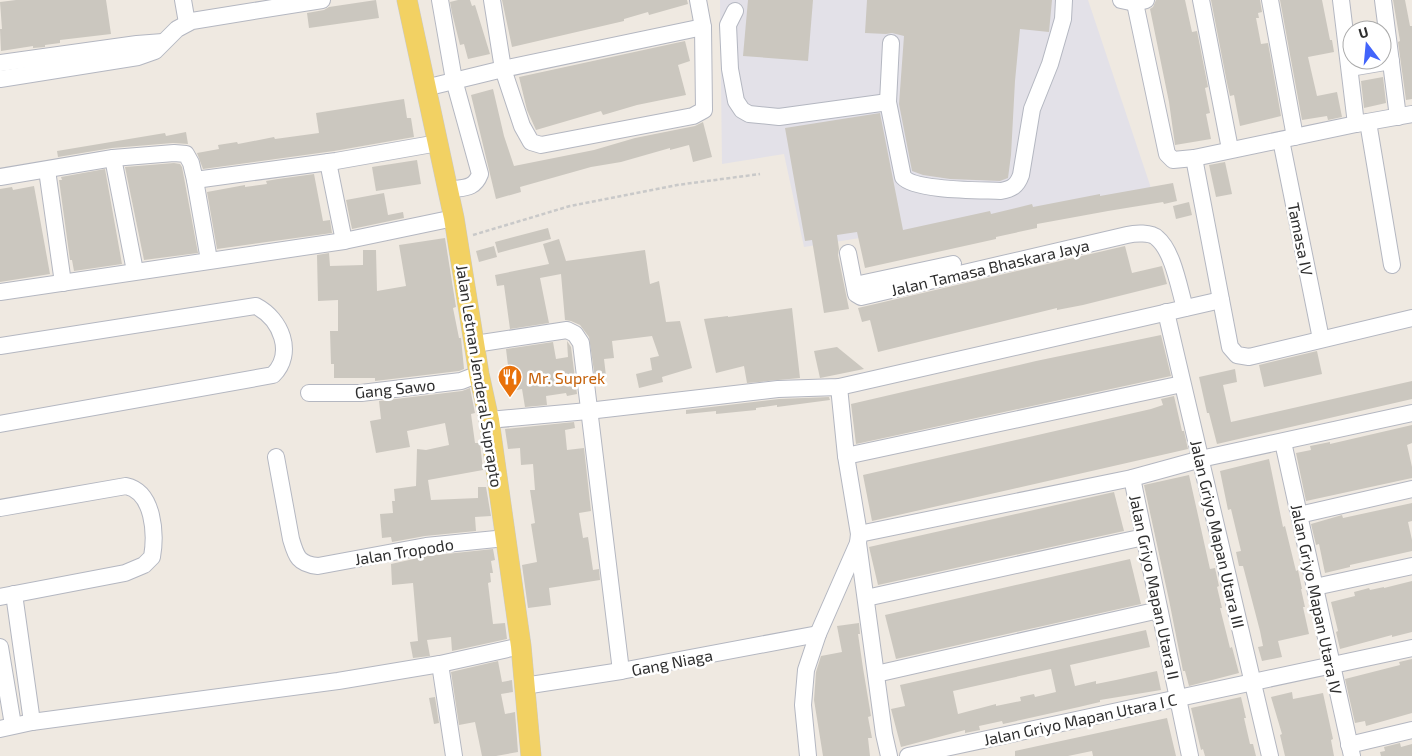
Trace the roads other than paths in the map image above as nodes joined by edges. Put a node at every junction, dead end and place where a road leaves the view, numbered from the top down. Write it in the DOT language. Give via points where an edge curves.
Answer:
graph roads {
  1 [pos="182,0"];
  2 [pos="322,0"];
  3 [pos="407,0"];
  4 [pos="440,0"];
  5 [pos="492,0"];
  6 [pos="698,0"];
  7 [pos="1064,0"];
  8 [pos="1201,0"];
  9 [pos="1270,0"];
  10 [pos="1341,0"];
  11 [pos="1383,0"];
  12 [pos="1134,1"];
  13 [pos="735,11"];
  14 [pos="1344,20"];
  15 [pos="1386,20"];
  16 [pos="186,23"];
  17 [pos="703,27"];
  18 [pos="163,42"];
  19 [pos="891,43"];
  20 [pos="0,63"];
  21 [pos="1392,65"];
  22 [pos="503,69"];
  23 [pos="1350,70"];
  24 [pos="0,79"];
  25 [pos="454,80"];
  26 [pos="426,88"];
  27 [pos="888,102"];
  28 [pos="1405,116"];
  29 [pos="1362,123"];
  30 [pos="1288,138"];
  31 [pos="438,143"];
  32 [pos="1230,150"];
  33 [pos="113,158"];
  34 [pos="1194,158"];
  35 [pos="328,162"];
  36 [pos="46,170"];
  37 [pos="0,177"];
  38 [pos="195,180"];
  39 [pos="448,190"];
  40 [pos="454,218"];
  41 [pos="344,240"];
  42 [pos="848,253"];
  43 [pos="209,260"];
  44 [pos="1392,265"];
  45 [pos="135,271"];
  46 [pos="63,283"];
  47 [pos="0,292"];
  48 [pos="1221,300"];
  49 [pos="1185,308"];
  50 [pos="1166,312"];
  51 [pos="1412,318"];
  52 [pos="1321,339"];
  53 [pos="475,344"];
  54 [pos="0,346"];
  55 [pos="480,374"];
  56 [pos="1182,384"];
  57 [pos="838,388"];
  58 [pos="309,393"];
  59 [pos="588,411"];
  60 [pos="1412,413"];
  61 [pos="489,420"];
  62 [pos="0,424"];
  63 [pos="1283,442"];
  64 [pos="846,456"];
  65 [pos="276,457"];
  66 [pos="1200,460"];
  67 [pos="1132,478"];
  68 [pos="1412,489"];
  69 [pos="0,508"];
  70 [pos="1299,515"];
  71 [pos="1144,537"];
  72 [pos="506,538"];
  73 [pos="859,539"];
  74 [pos="1412,566"];
  75 [pos="1315,587"];
  76 [pos="7,596"];
  77 [pos="866,598"];
  78 [pos="1159,610"];
  79 [pos="818,634"];
  80 [pos="521,646"];
  81 [pos="0,647"];
  82 [pos="1412,648"];
  83 [pos="440,664"];
  84 [pos="1332,665"];
  85 [pos="621,672"];
  86 [pos="876,674"];
  87 [pos="1253,682"];
  88 [pos="524,686"];
  89 [pos="1178,699"];
  90 [pos="32,722"];
  91 [pos="7,727"];
  92 [pos="1412,730"];
  93 [pos="1350,750"];
  94 [pos="454,756"];
  95 [pos="530,756"];
  96 [pos="808,756"];
  97 [pos="888,756"];
  98 [pos="908,756"];
  99 [pos="1190,756"];
  100 [pos="1270,756"];
  1 -- 16 [label="street"];
  2 -- 16 [label="street"];
  3 -- 26 [label="main road, Jalan Letnan Jenderal Suprapto"];
  4 -- 25 [label="street"];
  5 -- 22 [label="street"];
  6 -- 17 [label="street"];
  7 -- 27 [label="street" via="1063,19 1032,108 1021,175 1017,185 1010,190 930,187 906,180 901,174"];
  8 -- 32 [label="street"];
  9 -- 30 [label="street, Tamasa IV"];
  10 -- 14 [label="street"];
  11 -- 15 [label="street"];
  12 -- 34 [label="street" via="1167,154 1173,160"];
  13 -- 27 [label="street" via="728,25 730,69 736,101 742,110 750,114 779,116"];
  16 -- 18 [label="street"];
  17 -- 22 [label="street"];
  17 -- 22 [label="street" via="705,108 693,116 536,144 527,137"];
  18 -- 20 [label="street"];
  18 -- 24 [label="street" via="155,51 138,57"];
  19 -- 27 [label="street"];
  21 -- 28 [label="street"];
  22 -- 25 [label="street"];
  23 -- 29 [label="street"];
  25 -- 26 [label="street"];
  25 -- 39 [label="street" via="480,174 477,182 470,186"];
  26 -- 31 [label="main road, Jalan Letnan Jenderal Suprapto"];
  28 -- 29 [label="street"];
  29 -- 30 [label="street"];
  29 -- 44 [label="street"];
  30 -- 32 [label="street"];
  30 -- 52 [label="street, Tamasa IV"];
  31 -- 35 [label="street"];
  31 -- 39 [label="main road, Jalan Letnan Jenderal Suprapto"];
  32 -- 34 [label="street"];
  33 -- 36 [label="street"];
  33 -- 38 [label="street" via="186,154"];
  33 -- 45 [label="street"];
  34 -- 48 [label="street"];
  35 -- 38 [label="street"];
  35 -- 41 [label="street"];
  36 -- 37 [label="street"];
  36 -- 46 [label="street"];
  38 -- 43 [label="street"];
  39 -- 40 [label="main road, Jalan Letnan Jenderal Suprapto"];
  40 -- 41 [label="street"];
  40 -- 53 [label="main road, Jalan Letnan Jenderal Suprapto"];
  41 -- 43 [label="street"];
  42 -- 49 [label="street, Jalan Tamasa Bhaskara Jaya" via="856,294 861,297 1134,233 1156,236 1166,250"];
  43 -- 45 [label="street"];
  45 -- 46 [label="street"];
  46 -- 47 [label="street"];
  48 -- 49 [label="street"];
  48 -- 52 [label="street" via="1230,347 1237,356 1249,357"];
  49 -- 50 [label="street"];
  50 -- 56 [label="street, Jalan Griyo Mapan Utara III"];
  50 -- 57 [label="street"];
  51 -- 52 [label="street"];
  53 -- 55 [label="main road, Jalan Letnan Jenderal Suprapto"];
  53 -- 59 [label="street" via="570,331 581,343"];
  54 -- 62 [label="street" via="256,306 266,311 275,322 284,343 281,367 273,375"];
  55 -- 58 [label="street, Gang Sawo" via="461,381 370,392"];
  55 -- 61 [label="main road, Jalan Letnan Jenderal Suprapto"];
  56 -- 64 [label="street"];
  56 -- 66 [label="street, Jalan Griyo Mapan Utara III"];
  57 -- 59 [label="street" via="778,389"];
  57 -- 64 [label="street"];
  59 -- 61 [label="street"];
  59 -- 85 [label="street"];
  60 -- 63 [label="street"];
  61 -- 72 [label="main road, Jalan Letnan Jenderal Suprapto"];
  63 -- 66 [label="street"];
  63 -- 70 [label="street, Jalan Griyo Mapan Utara IV"];
  64 -- 73 [label="street"];
  65 -- 72 [label="street, Jalan Tropodo" via="291,539 299,560 304,563 318,566 426,546"];
  66 -- 67 [label="street"];
  66 -- 87 [label="street, Jalan Griyo Mapan Utara III"];
  67 -- 71 [label="street, Jalan Griyo Mapan Utara II"];
  67 -- 73 [label="street"];
  68 -- 70 [label="street"];
  69 -- 76 [label="street" via="126,486 142,495 148,506 154,536 152,557 144,565 125,573"];
  70 -- 75 [label="street, Jalan Griyo Mapan Utara IV"];
  71 -- 77 [label="street"];
  71 -- 78 [label="street, Jalan Griyo Mapan Utara II"];
  72 -- 80 [label="main road, Jalan Letnan Jenderal Suprapto"];
  73 -- 77 [label="street"];
  73 -- 79 [label="street"];
  74 -- 75 [label="street"];
  75 -- 84 [label="street, Jalan Griyo Mapan Utara IV"];
  76 -- 90 [label="street"];
  77 -- 86 [label="street"];
  78 -- 86 [label="street"];
  78 -- 89 [label="street, Jalan Griyo Mapan Utara II"];
  79 -- 85 [label="street, Gang Niaga"];
  79 -- 96 [label="street" via="806,670 803,705"];
  80 -- 83 [label="street"];
  80 -- 88 [label="main road, Jalan Letnan Jenderal Suprapto"];
  81 -- 91 [label="street"];
  82 -- 84 [label="street, Jalan Griyo Mapan Utara I C"];
  83 -- 90 [label="street"];
  83 -- 94 [label="street"];
  84 -- 87 [label="street, Jalan Griyo Mapan Utara I C"];
  84 -- 93 [label="street, Jalan Griyo Mapan Utara IV"];
  85 -- 88 [label="street, Gang Niaga"];
  86 -- 97 [label="street"];
  87 -- 89 [label="street, Jalan Griyo Mapan Utara I C"];
  87 -- 100 [label="street, Jalan Griyo Mapan Utara III"];
  88 -- 95 [label="main road, Jalan Letnan Jenderal Suprapto"];
  89 -- 98 [label="street, Jalan Griyo Mapan Utara I C"];
  89 -- 99 [label="street, Jalan Griyo Mapan Utara II"];
  90 -- 91 [label="street"];
  92 -- 93 [label="street"];
}
